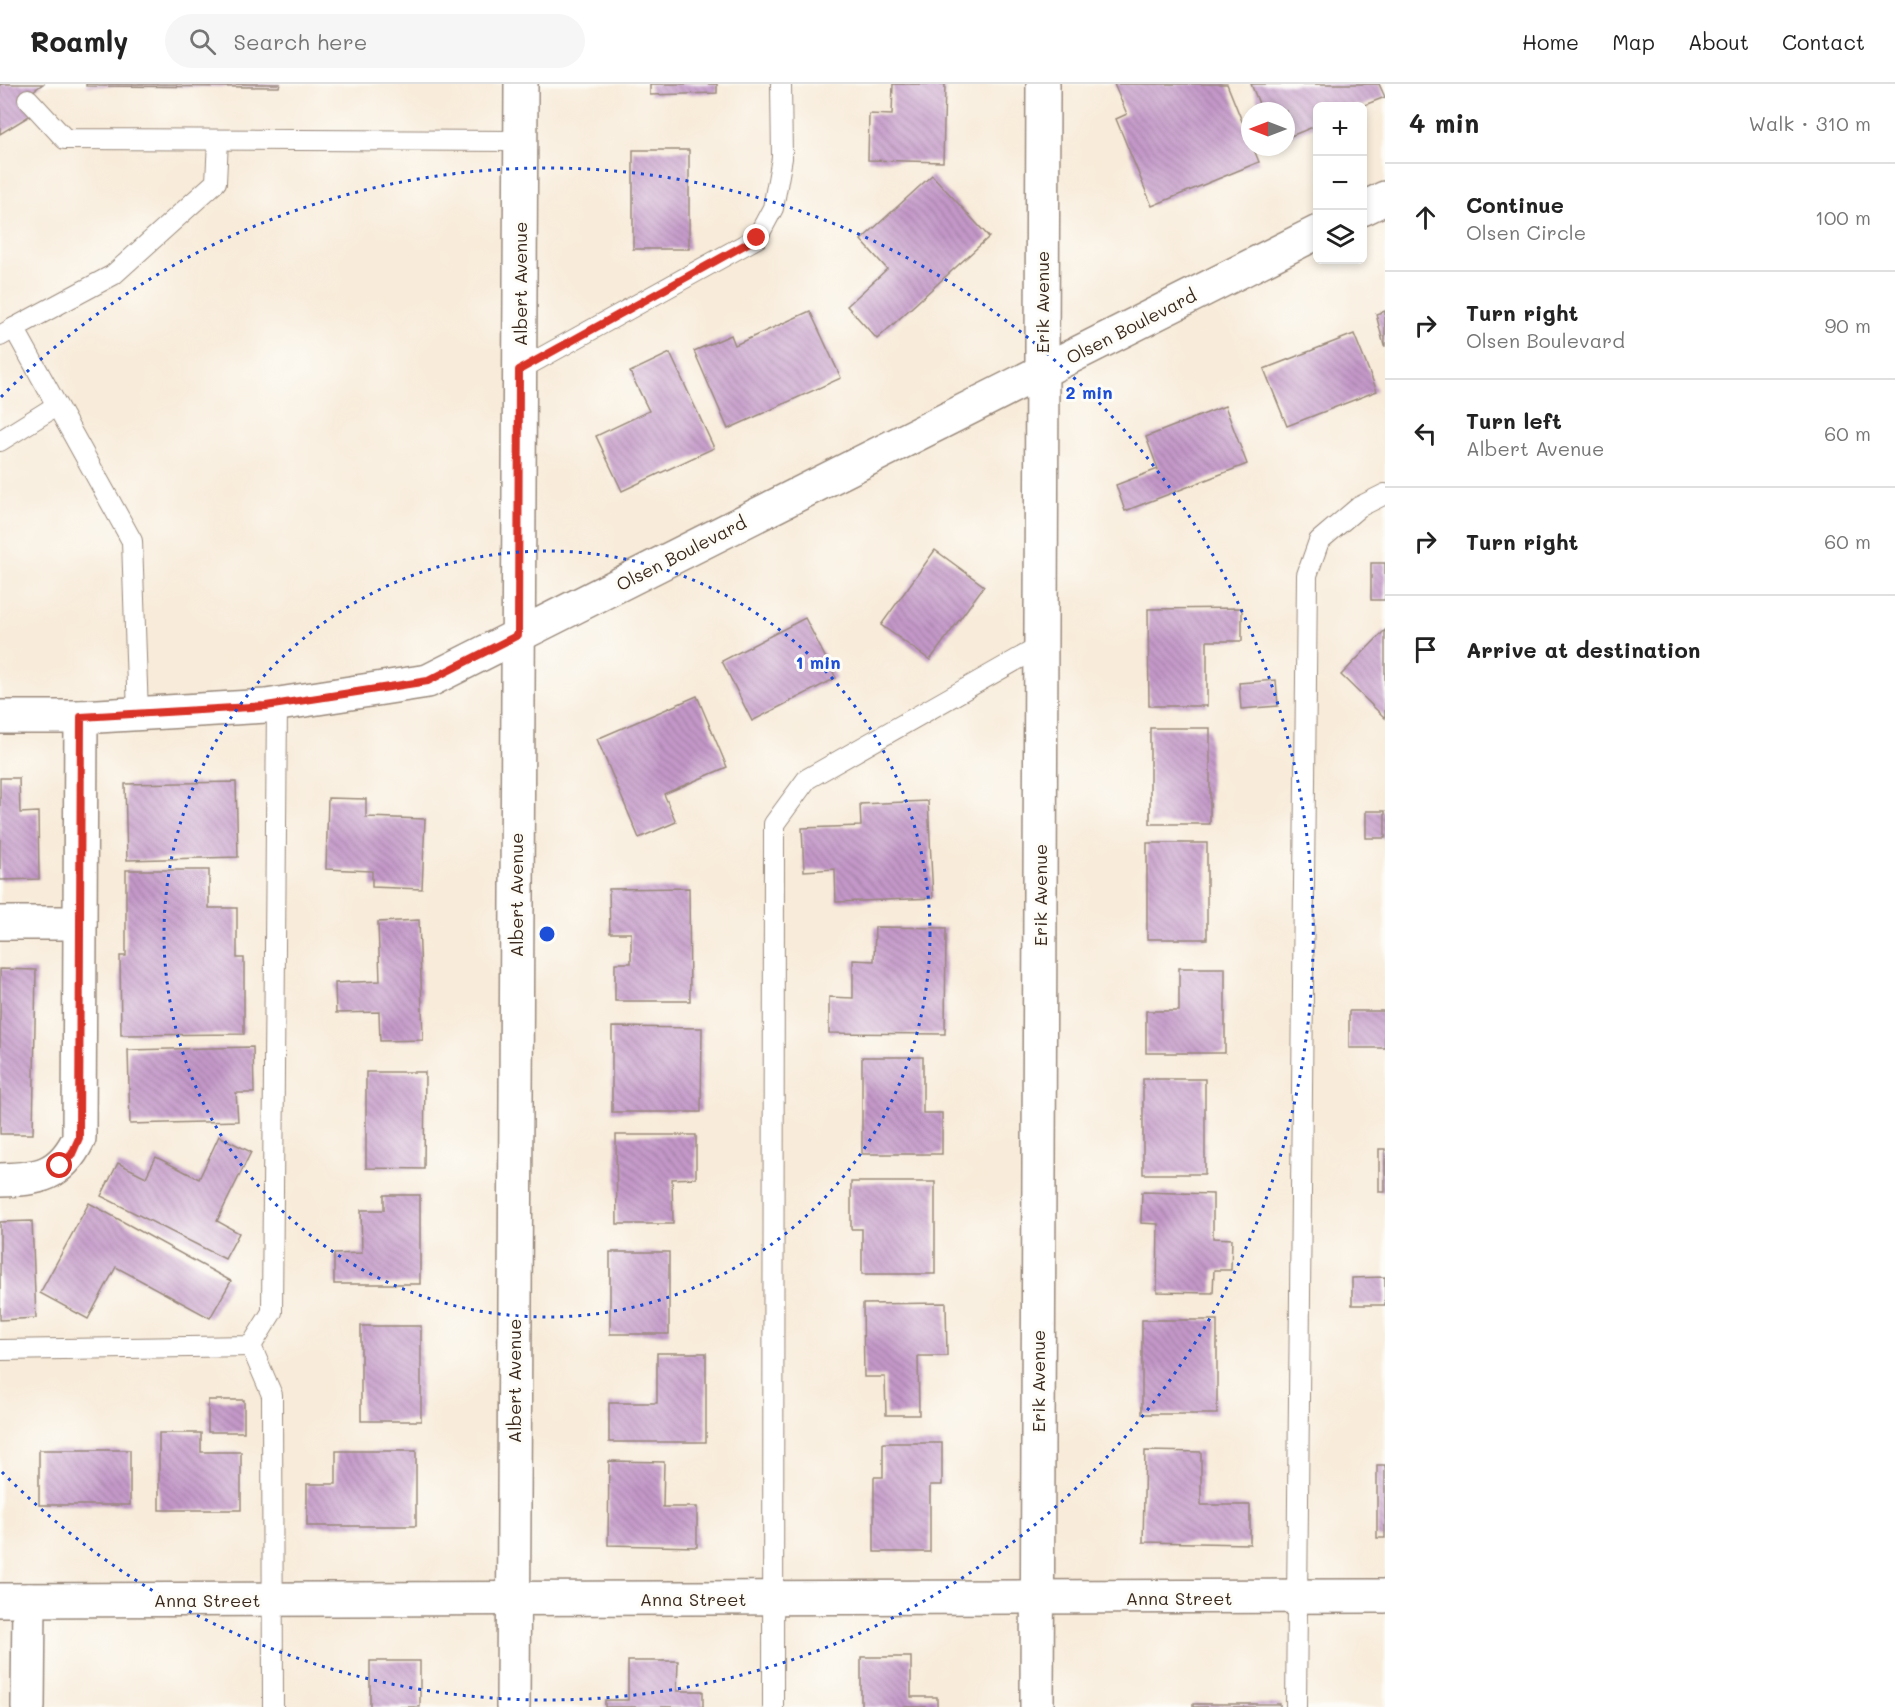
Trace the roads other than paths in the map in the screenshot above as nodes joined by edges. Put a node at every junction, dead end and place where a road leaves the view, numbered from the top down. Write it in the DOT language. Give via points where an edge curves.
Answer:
graph roads {
  1 [pos="520,84"];
  2 [pos="782,84"];
  3 [pos="1043,84"];
  4 [pos="28,99"];
  5 [pos="218,140"];
  6 [pos="520,141"];
  7 [pos="1385,198"];
  8 [pos="1367,207"];
  9 [pos="1313,234"];
  10 [pos="7,332"];
  11 [pos="519,370"];
  12 [pos="1042,371"];
  13 [pos="56,406"];
  14 [pos="0,441"];
  15 [pos="1385,494"];
  16 [pos="518,635"];
  17 [pos="1041,646"];
  18 [pos="277,704"];
  19 [pos="138,714"];
  20 [pos="0,717"];
  21 [pos="81,717"];
  22 [pos="0,923"];
  23 [pos="80,923"];
  24 [pos="0,1180"];
  25 [pos="251,1346"];
  26 [pos="0,1350"];
  27 [pos="1385,1596"];
  28 [pos="1296,1597"];
  29 [pos="1038,1598"];
  30 [pos="513,1599"];
  31 [pos="774,1599"];
  32 [pos="14,1600"];
  33 [pos="273,1600"];
  34 [pos="28,1707"];
  35 [pos="273,1707"];
  36 [pos="513,1707"];
  37 [pos="773,1707"];
  38 [pos="1037,1707"];
  39 [pos="1296,1707"];
  1 -- 6 [label="street, Albert Avenue"];
  2 -- 11 [label="lane" via="782,158 773,207 757,238"];
  3 -- 12 [label="street, Erik Avenue"];
  4 -- 5 [label="lane" via="65,139"];
  5 -- 6 [label="lane"];
  5 -- 10 [label="lane" via="216,182 113,275"];
  6 -- 11 [label="street, Albert Avenue"];
  7 -- 8 [label="street"];
  9 -- 12 [label="street, Olsen Boulevard"];
  10 -- 13 [label="lane"];
  11 -- 16 [label="street, Albert Avenue"];
  12 -- 16 [label="street, Olsen Boulevard"];
  12 -- 17 [label="street, Erik Avenue"];
  13 -- 14 [label="lane"];
  13 -- 19 [label="lane" via="132,541"];
  15 -- 28 [label="lane" via="1359,507 1319,541 1307,575"];
  16 -- 18 [label="street, Olsen Boulevard" via="428,681"];
  16 -- 30 [label="street, Albert Avenue"];
  17 -- 29 [label="street, Erik Avenue"];
  17 -- 31 [label="lane" via="807,779 774,824"];
  18 -- 19 [label="street, Olsen Boulevard"];
  18 -- 25 [label="lane" via="272,1312"];
  19 -- 21 [label="street, Olsen Boulevard"];
  20 -- 21 [label="street, Olsen Boulevard"];
  21 -- 23 [label="street"];
  22 -- 23 [label="street"];
  23 -- 24 [label="street" via="79,1138 72,1154 45,1175"];
  25 -- 26 [label="lane"];
  25 -- 33 [label="lane" via="272,1395"];
  27 -- 28 [label="street, Anna Street"];
  28 -- 29 [label="street, Anna Street"];
  28 -- 39 [label="lane"];
  29 -- 31 [label="street, Anna Street"];
  29 -- 38 [label="street, Erik Avenue"];
  30 -- 31 [label="street, Anna Street"];
  30 -- 33 [label="street, Anna Street"];
  30 -- 36 [label="street, Albert Avenue"];
  31 -- 37 [label="lane"];
  32 -- 33 [label="street, Anna Street"];
  32 -- 34 [label="street"];
  33 -- 35 [label="lane"];
}
